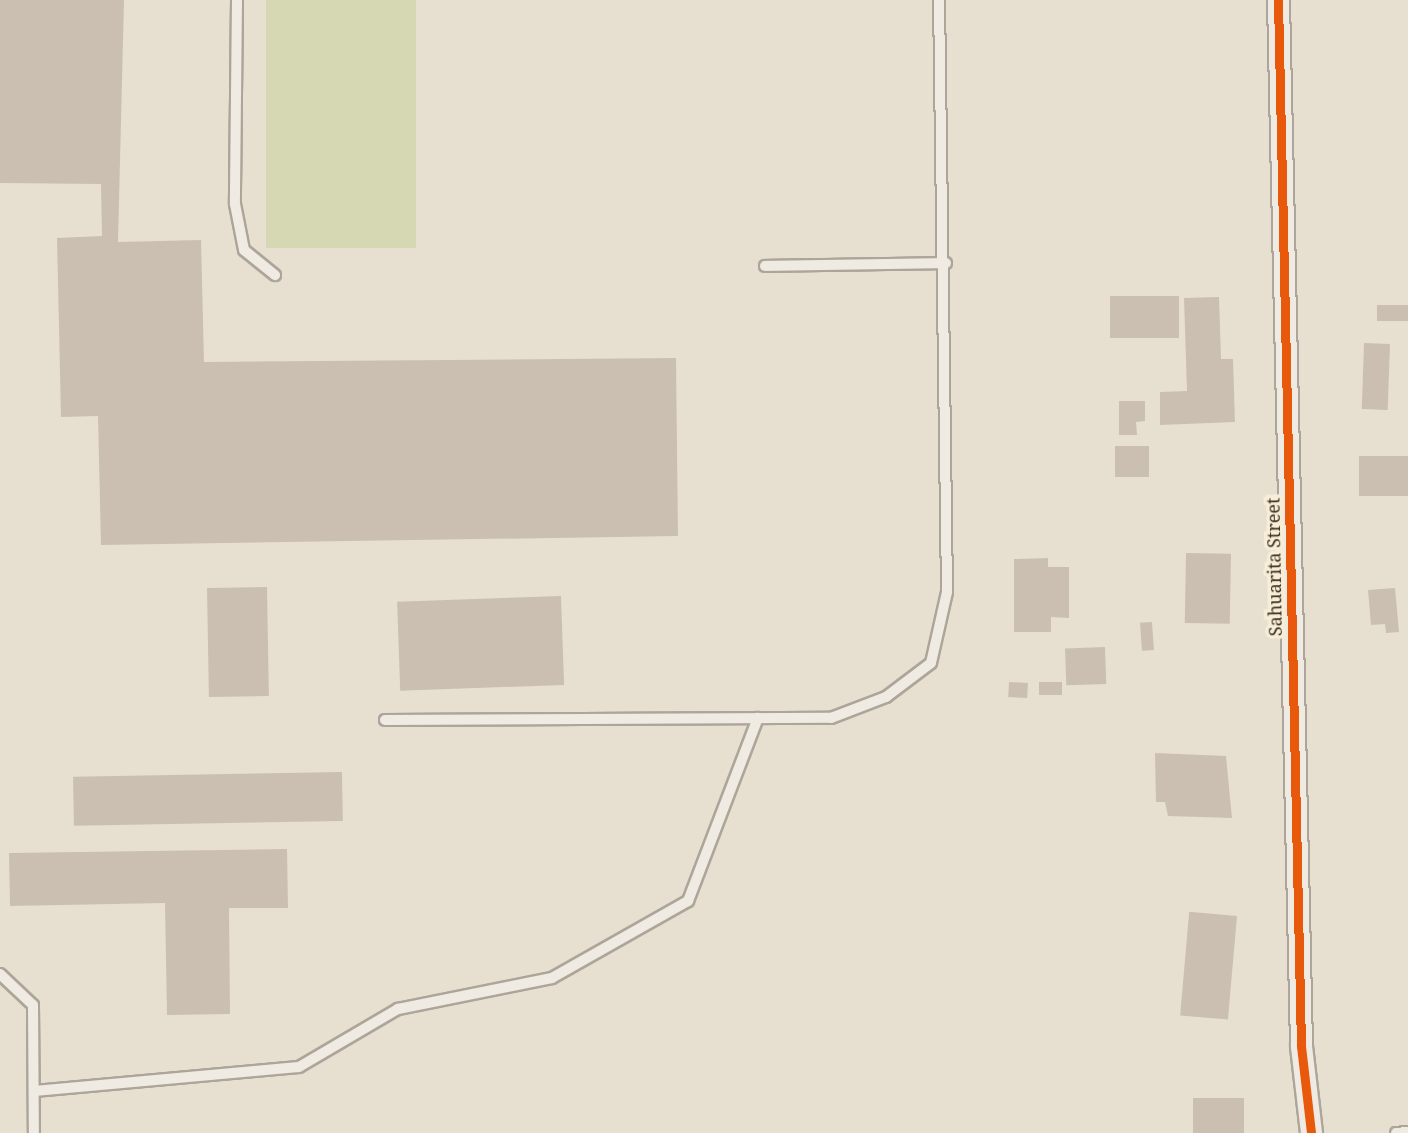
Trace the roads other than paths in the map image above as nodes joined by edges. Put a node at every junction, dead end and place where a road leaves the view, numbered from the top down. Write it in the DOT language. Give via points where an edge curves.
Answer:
graph roads {
  1 [pos="237,0"];
  2 [pos="939,0"];
  3 [pos="1278,0"];
  4 [pos="946,263"];
  5 [pos="765,266"];
  6 [pos="275,275"];
  7 [pos="758,719"];
  8 [pos="385,720"];
  9 [pos="0,974"];
  10 [pos="34,1091"];
  11 [pos="1408,1132"];
  12 [pos="34,1133"];
  13 [pos="1311,1133"];
  14 [pos="1396,1133"];
  1 -- 6 [label="lane" via="235,204 244,250"];
  2 -- 4 [label="lane"];
  3 -- 13 [label="street, Sahuarita Street" via="1301,1046"];
  4 -- 5 [label="lane"];
  4 -- 7 [label="lane" via="947,592 931,663 886,697 831,718"];
  7 -- 8 [label="lane"];
  7 -- 10 [label="lane" via="688,901 552,978 398,1009 299,1067"];
  9 -- 10 [label="lane" via="33,1005"];
  10 -- 12 [label="lane"];
  11 -- 14 [label="lane"];
}
